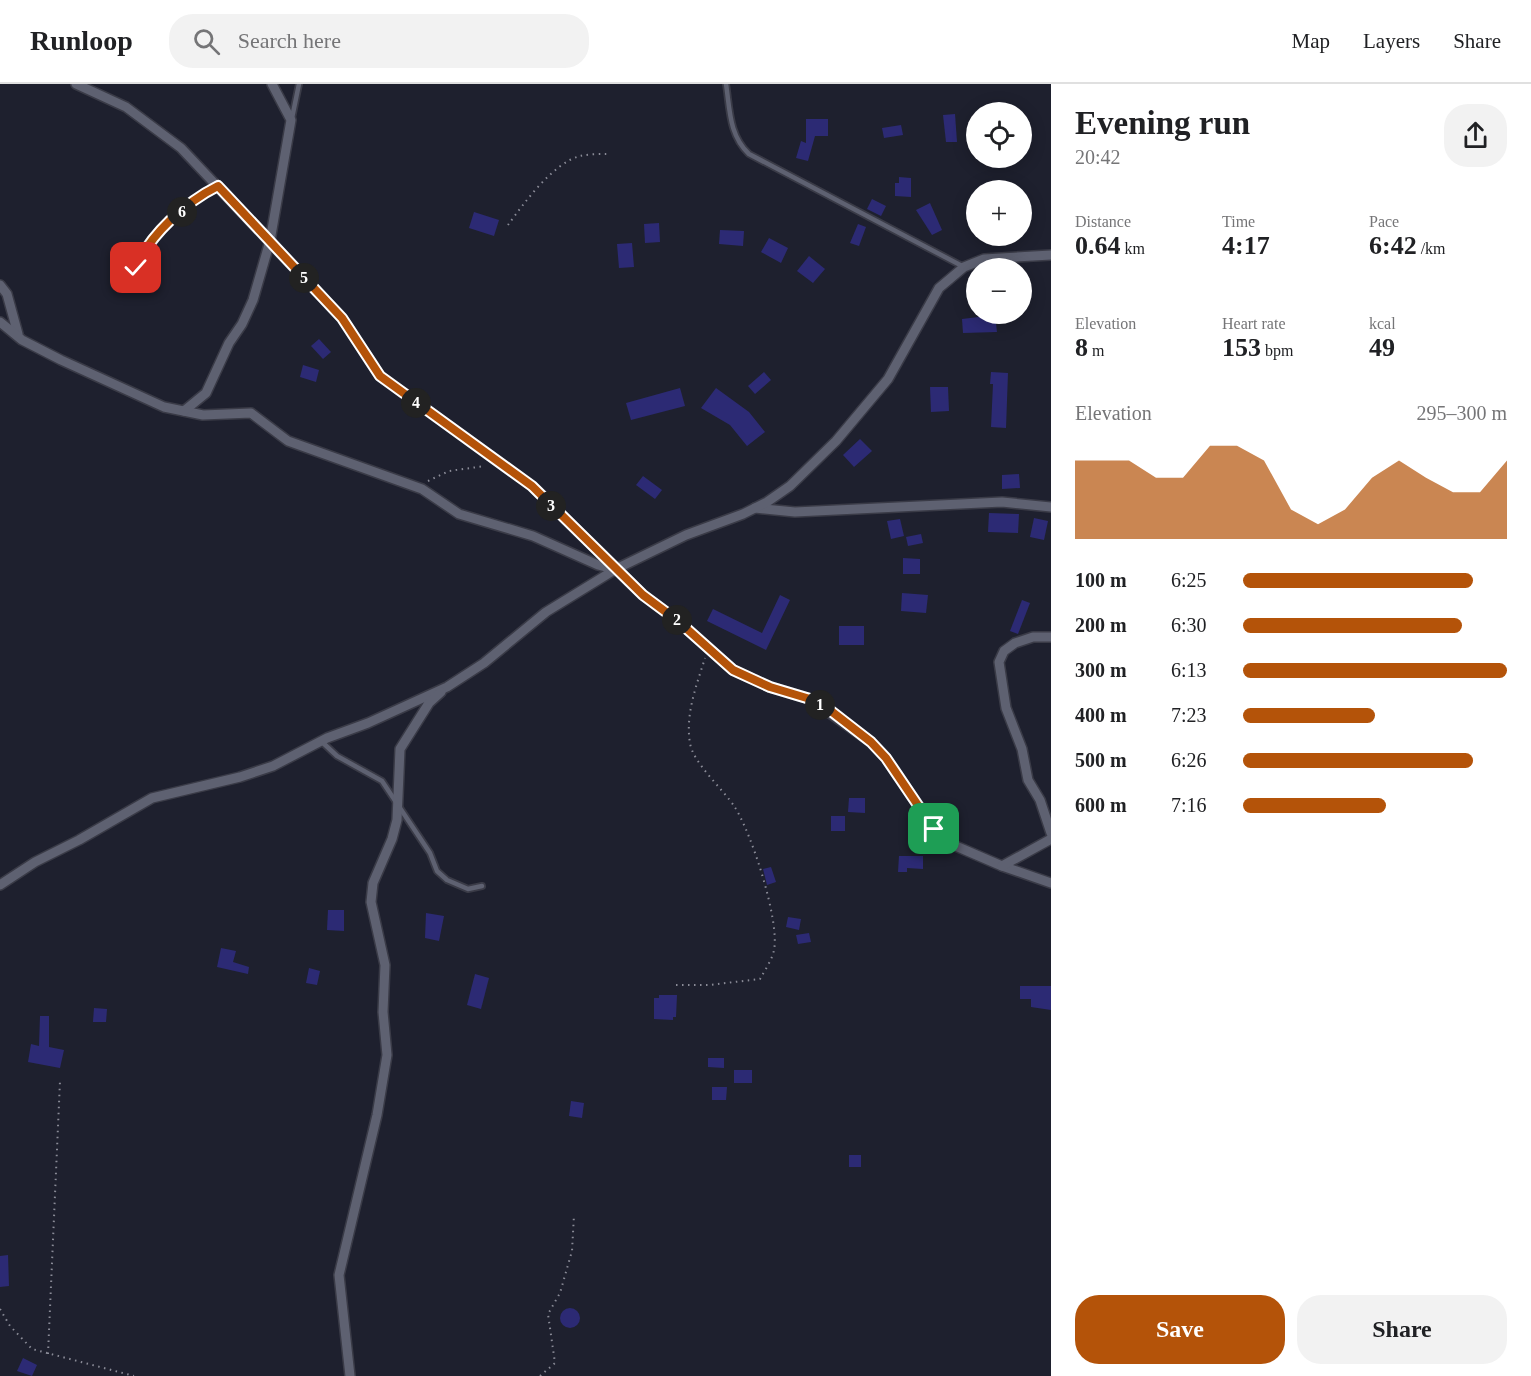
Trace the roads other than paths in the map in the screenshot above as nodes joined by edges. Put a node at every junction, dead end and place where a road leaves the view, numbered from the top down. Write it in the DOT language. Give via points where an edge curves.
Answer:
graph roads {
  1 [pos="76,84"];
  2 [pos="272,84"];
  3 [pos="299,84"];
  4 [pos="726,84"];
  5 [pos="291,120"];
  6 [pos="270,242"];
  7 [pos="1051,255"];
  8 [pos="964,267"];
  9 [pos="0,285"];
  10 [pos="0,322"];
  11 [pos="20,339"];
  12 [pos="184,411"];
  13 [pos="1051,507"];
  14 [pos="755,508"];
  15 [pos="616,569"];
  16 [pos="1051,636"];
  17 [pos="447,687"];
  18 [pos="321,741"];
  19 [pos="397,807"];
  20 [pos="1051,833"];
  21 [pos="1051,839"];
  22 [pos="1002,866"];
  23 [pos="1051,883"];
  24 [pos="0,885"];
  25 [pos="482,886"];
  26 [pos="350,1376"];
  1 -- 6 [label="street" via="126,107 181,148"];
  2 -- 5 [label="street"];
  3 -- 5 [label="lane"];
  4 -- 8 [label="lane" via="733,135 749,154"];
  5 -- 6 [label="street"];
  6 -- 12 [label="street" via="242,324 206,393"];
  6 -- 15 [label="street" via="342,318 380,376 532,486"];
  7 -- 8 [label="street" via="984,259"];
  8 -- 14 [label="street" via="939,288 888,379 836,441 790,486"];
  9 -- 11 [label="street" via="7,294"];
  10 -- 11 [label="street"];
  11 -- 12 [label="street" via="116,387"];
  12 -- 15 [label="street" via="203,415 251,413 288,441 418,488 459,514 533,536"];
  13 -- 14 [label="street" via="1002,502 795,512"];
  14 -- 15 [label="street" via="686,535"];
  15 -- 17 [label="street" via="546,612 484,663"];
  15 -- 22 [label="street" via="745,677 810,699 831,711 886,758 934,829 951,844"];
  16 -- 20 [label="street" via="1015,643 1004,651 999,662 1006,708"];
  17 -- 18 [label="street"];
  17 -- 19 [label="street" via="429,703 400,749"];
  18 -- 19 [label="lane" via="337,756 382,781"];
  18 -- 24 [label="street" via="273,766 152,798 34,862"];
  19 -- 25 [label="lane" via="442,875 468,890"];
  19 -- 26 [label="street" via="392,839 374,883 371,902 385,965 387,1055 377,1115 339,1275"];
  21 -- 22 [label="street"];
  22 -- 23 [label="street"];
}
